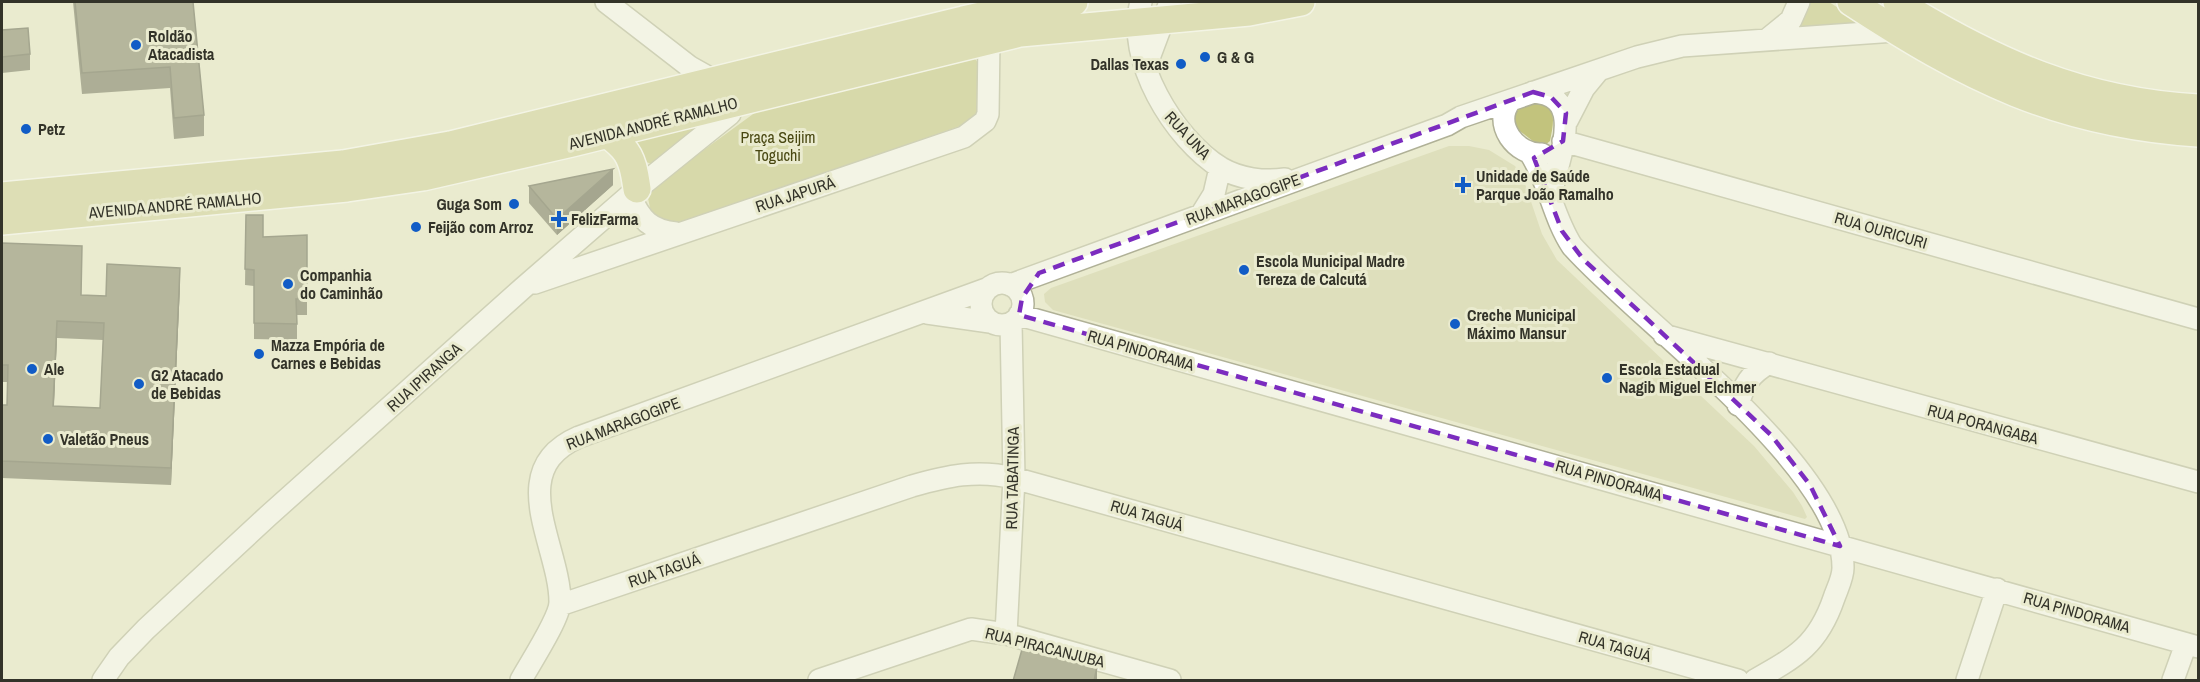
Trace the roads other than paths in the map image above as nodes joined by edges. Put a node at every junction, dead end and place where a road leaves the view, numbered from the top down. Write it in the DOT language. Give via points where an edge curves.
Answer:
graph roads {
  1 [pos="606,2"];
  2 [pos="1074,2"];
  3 [pos="1301,2"];
  4 [pos="1800,2"];
  5 [pos="1851,2"];
  6 [pos="1897,2"];
  7 [pos="1261,6"];
  8 [pos="1153,11"];
  9 [pos="1895,30"];
  10 [pos="1769,38"];
  11 [pos="989,40"];
  12 [pos="1598,71"];
  13 [pos="715,81"];
  14 [pos="1533,92"];
  15 [pos="1511,100"];
  16 [pos="732,103"];
  17 [pos="2199,108"];
  18 [pos="604,122"];
  19 [pos="1447,125"];
  20 [pos="2199,133"];
  21 [pos="1506,134"];
  22 [pos="1564,136"];
  23 [pos="1530,153"];
  24 [pos="1220,168"];
  25 [pos="1308,175"];
  26 [pos="634,193"];
  27 [pos="2,196"];
  28 [pos="1551,198"];
  29 [pos="1200,214"];
  30 [pos="2,220"];
  31 [pos="677,233"];
  32 [pos="523,288"];
  33 [pos="986,289"];
  34 [pos="1016,305"];
  35 [pos="923,313"];
  36 [pos="2199,319"];
  37 [pos="990,322"];
  38 [pos="1664,335"];
  39 [pos="1769,363"];
  40 [pos="1738,405"];
  41 [pos="1014,478"];
  42 [pos="2199,482"];
  43 [pos="1840,546"];
  44 [pos="1997,589"];
  45 [pos="560,604"];
  46 [pos="1006,634"];
  47 [pos="2192,646"];
  48 [pos="103,681"];
  49 [pos="520,681"];
  50 [pos="819,681"];
  51 [pos="1170,681"];
  52 [pos="1738,681"];
  53 [pos="1755,681"];
  54 [pos="1967,681"];
  55 [pos="2173,681"];
  1 -- 13 [label="street" via="690,67"];
  2 -- 13 [label="main road, AVENIDA ANDRÉ RAMALHO" via="992,13"];
  3 -- 7 [label="main road, AVENIDA ANDRÉ RAMALHO"];
  4 -- 10 [label="street" via="1791,20"];
  5 -- 9 [label="main road"];
  6 -- 17 [label="main road" via="1964,43 2041,76 2123,99"];
  7 -- 8 [label="main road, AVENIDA ANDRÉ RAMALHO"];
  8 -- 11 [label="main road, AVENIDA ANDRÉ RAMALHO"];
  8 -- 24 [label="street, RUA UNA" via="1146,66 1163,107 1177,127"];
  9 -- 10 [label="street"];
  9 -- 20 [label="main road" via="1957,67 2037,102 2120,124"];
  10 -- 12 [label="street" via="1660,50"];
  11 -- 16 [label="main road, AVENIDA ANDRÉ RAMALHO"];
  11 -- 31 [label="street, RUA JAPURÁ" via="988,114 986,121 964,137"];
  12 -- 14 [label="street"];
  12 -- 22 [label="street" via="1584,88"];
  13 -- 16 [label="street"];
  13 -- 18 [label="main road, AVENIDA ANDRÉ RAMALHO"];
  14 -- 15 [label="street"];
  14 -- 22 [label="street" via="1558,101"];
  15 -- 19 [label="street, RUA MARAGOGIPE"];
  15 -- 21 [label="street" via="1502,118"];
  16 -- 18 [label="main road, AVENIDA ANDRÉ RAMALHO"];
  16 -- 26 [label="street, RUA IPIRANGA" via="730,114 719,125"];
  18 -- 26 [label="main road" via="630,158"];
  18 -- 27 [label="main road, AVENIDA ANDRÉ RAMALHO" via="343,164"];
  18 -- 30 [label="main road, AVENIDA ANDRÉ RAMALHO" via="423,177 382,184"];
  19 -- 21 [label="street, RUA MARAGOGIPE" via="1476,125"];
  19 -- 25 [label="street, RUA MARAGOGIPE"];
  21 -- 23 [label="street"];
  22 -- 23 [label="street" via="1545,154"];
  22 -- 28 [label="street"];
  22 -- 36 [label="street, RUA OURICURI"];
  23 -- 28 [label="street"];
  24 -- 25 [label="street, RUA UNA" via="1263,180"];
  24 -- 29 [label="street, RUA UNA" via="1214,194"];
  25 -- 29 [label="street, RUA MARAGOGIPE"];
  26 -- 31 [label="street" via="639,216 650,227"];
  26 -- 32 [label="street, RUA IPIRANGA"];
  28 -- 38 [label="street" via="1558,223 1572,246"];
  29 -- 34 [label="street, RUA MARAGOGIPE" via="1039,273"];
  31 -- 32 [label="street, RUA JAPURÁ"];
  32 -- 48 [label="street, RUA IPIRANGA" via="146,629"];
  33 -- 34 [label="street" via="999,283"];
  33 -- 35 [label="street, RUA MARAGOGIPE"];
  33 -- 37 [label="street" via="980,303"];
  34 -- 37 [label="street" via="1004,325"];
  34 -- 41 [label="street, RUA TABATINGA"];
  34 -- 43 [label="street, RUA PINDORAMA"];
  35 -- 37 [label="street, RUA MARAGOGIPE"];
  35 -- 45 [label="street, RUA MARAGOGIPE" via="561,446 543,468 539,504"];
  38 -- 39 [label="street, RUA PORANGABA"];
  38 -- 40 [label="street"];
  39 -- 40 [label="street" via="1752,373 1743,385"];
  39 -- 42 [label="street, RUA PORANGABA"];
  40 -- 43 [label="street" via="1791,458 1821,503"];
  41 -- 45 [label="street, RUA TAGUÁ" via="978,472 948,476"];
  41 -- 46 [label="street, RUA TABATINGA"];
  41 -- 52 [label="street, RUA TAGUÁ"];
  43 -- 44 [label="street, RUA PINDORAMA"];
  43 -- 53 [label="street" via="1843,570 1826,622 1802,652"];
  44 -- 47 [label="street, RUA PINDORAMA"];
  44 -- 54 [label="street"];
  45 -- 49 [label="street"];
  46 -- 50 [label="street, RUA PIRACANJUBA" via="971,629 956,632"];
  46 -- 51 [label="street, RUA PIRACANJUBA"];
  47 -- 55 [label="street"];
}
